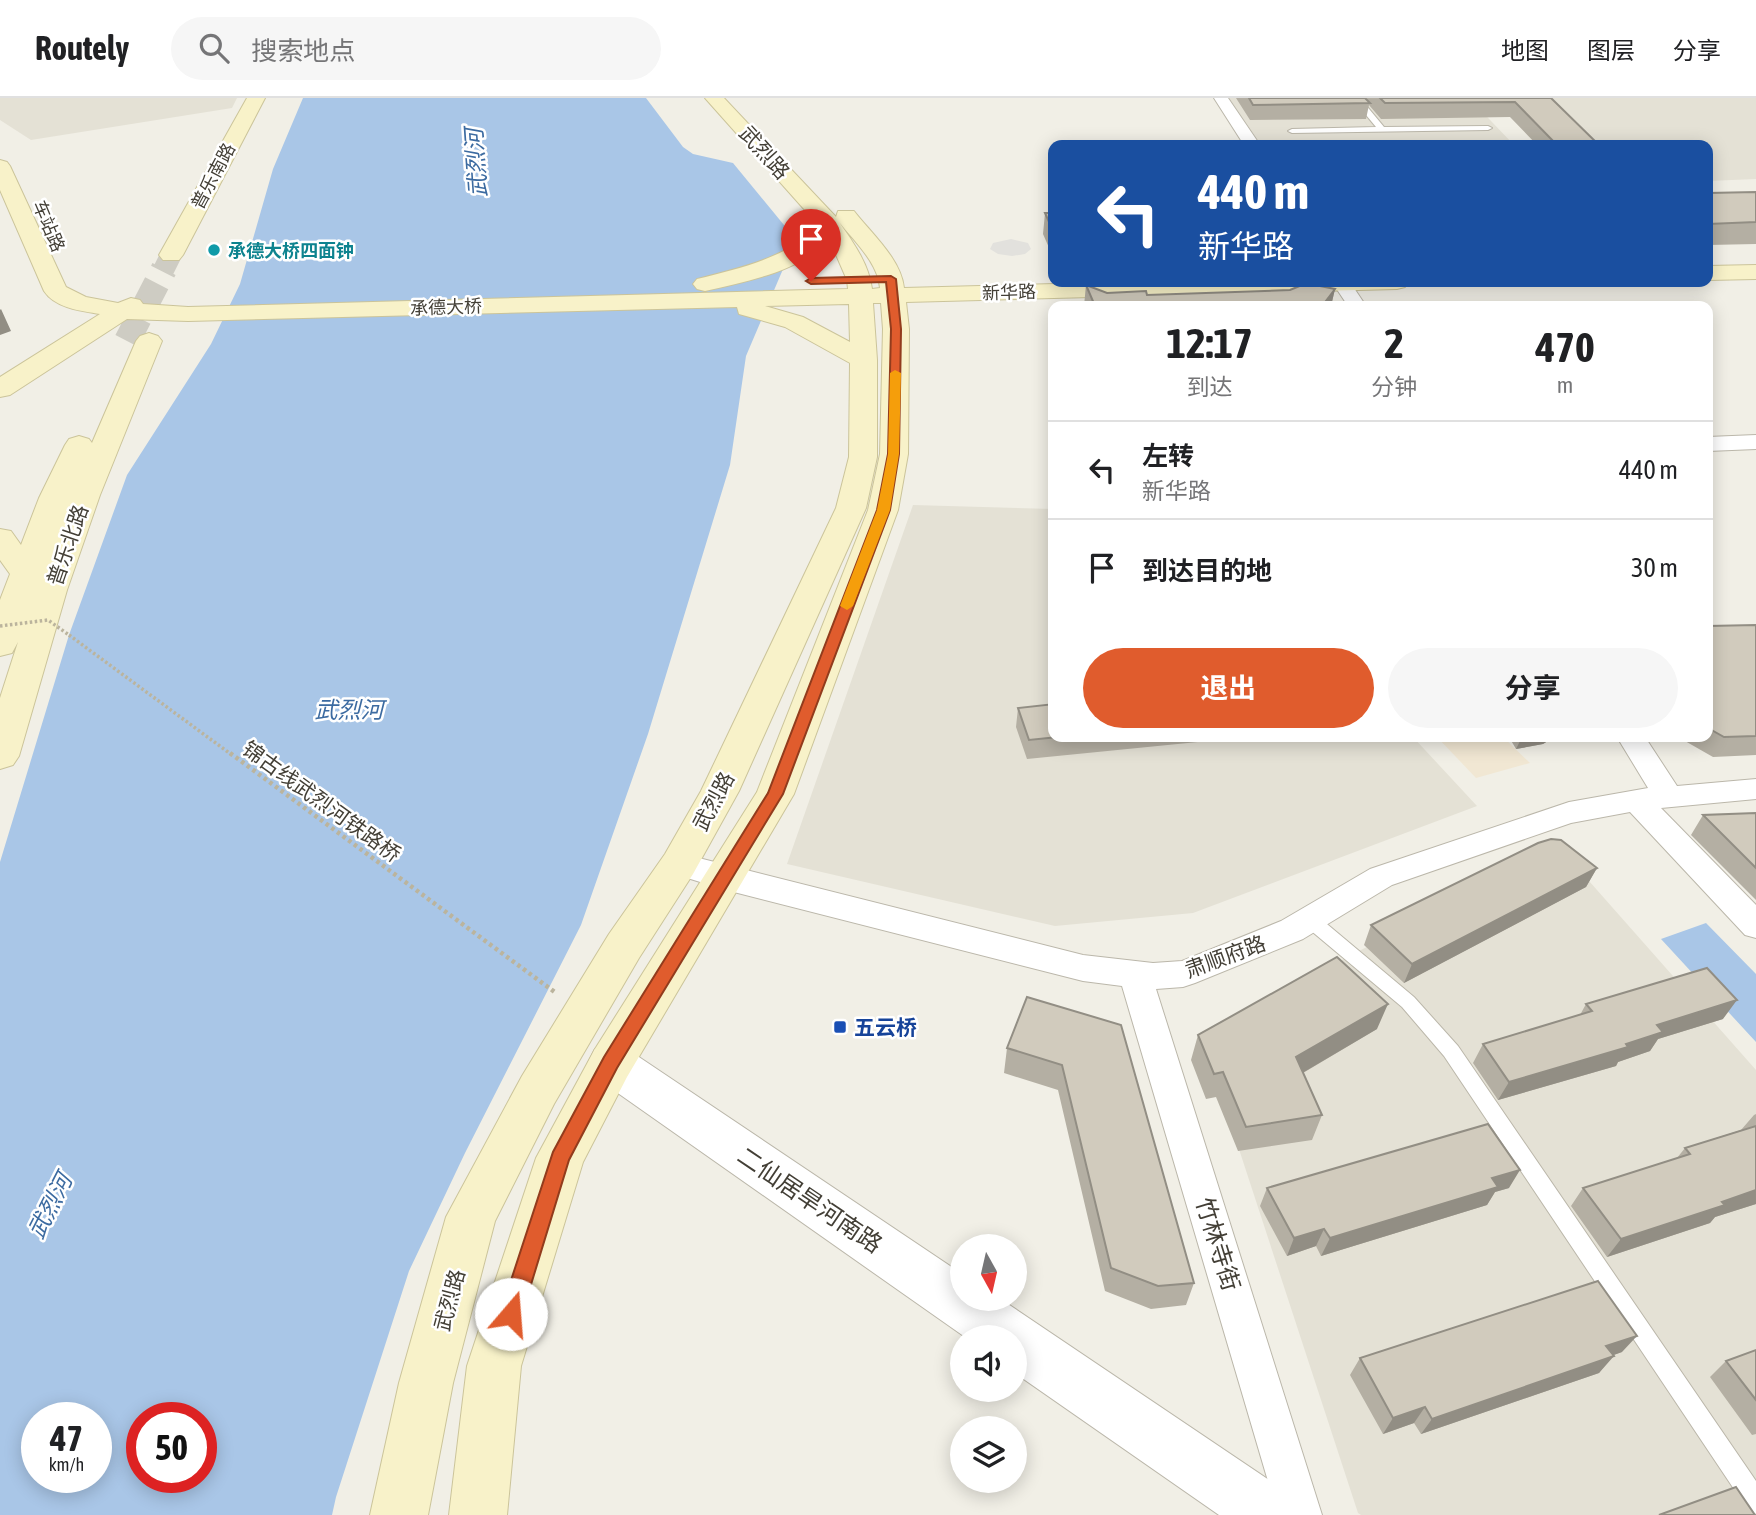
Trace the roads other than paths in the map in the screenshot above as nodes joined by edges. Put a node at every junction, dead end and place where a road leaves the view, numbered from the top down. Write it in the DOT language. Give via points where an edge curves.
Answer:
graph roads {
  1 [pos="256,98"];
  2 [pos="271,98"];
  3 [pos="714,98"];
  4 [pos="733,98"];
  5 [pos="1221,98"];
  6 [pos="1356,98"];
  7 [pos="1488,128"];
  8 [pos="1382,130"];
  9 [pos="1292,131"];
  10 [pos="1249,140"];
  11 [pos="0,145"];
  12 [pos="0,166"];
  13 [pos="824,235"];
  14 [pos="193,254"];
  15 [pos="171,255"];
  16 [pos="1756,257"];
  17 [pos="1713,258"];
  18 [pos="66,266"];
  19 [pos="1756,272"];
  20 [pos="1713,273"];
  21 [pos="1048,275"];
  22 [pos="1048,286"];
  23 [pos="876,287"];
  24 [pos="705,292"];
  25 [pos="120,298"];
  26 [pos="789,300"];
  27 [pos="192,305"];
  28 [pos="864,360"];
  29 [pos="0,370"];
  30 [pos="0,389"];
  31 [pos="1756,442"];
  32 [pos="1713,444"];
  33 [pos="0,538"];
  34 [pos="26,570"];
  35 [pos="47,602"];
  36 [pos="2,622"];
  37 [pos="1634,742"];
  38 [pos="0,756"];
  39 [pos="1756,789"];
  40 [pos="1668,796"];
  41 [pos="1636,800"];
  42 [pos="679,864"];
  43 [pos="726,878"];
  44 [pos="1309,919"];
  45 [pos="1756,926"];
  46 [pos="1135,974"];
  47 [pos="611,1063"];
  48 [pos="993,1325"];
  49 [pos="1027,1349"];
  50 [pos="1756,1502"];
  51 [pos="399,1515"];
  52 [pos="478,1515"];
  53 [pos="1269,1515"];
  54 [pos="1300,1515"];
  1 -- 15 [label="main road, 普乐南路"];
  2 -- 14 [label="main road, 普乐南路"];
  3 -- 13 [label="main road, 武烈路"];
  4 -- 23 [label="main road, 武烈路" via="849,219 881,260"];
  5 -- 10 [label="street"];
  6 -- 8 [label="lane"];
  7 -- 8 [label="lane"];
  8 -- 9 [label="lane"];
  11 -- 18 [label="main road, 车站路" via="20,166 40,202"];
  12 -- 25 [label="main road, 车站路" via="56,291 79,303"];
  13 -- 23 [label="main road, 武烈路" via="844,245"];
  13 -- 24 [label="main road" via="794,258"];
  16 -- 17 [label="main road"];
  19 -- 20 [label="main road"];
  21 -- 23 [label="main road, 新华路"];
  22 -- 23 [label="main road, 新华路"];
  23 -- 26 [label="main road, 新华路"];
  23 -- 28 [label="main road, 武烈路"];
  23 -- 43 [label="main road, 武烈路" via="896,329 894,454 883,510 775,794"];
  24 -- 26 [label="main road, 新华路"];
  24 -- 26 [label="main road" via="757,310"];
  24 -- 27 [label="main road, 承德大桥"];
  25 -- 27 [label="main road, 车站路"];
  25 -- 29 [label="main road"];
  25 -- 30 [label="main road"];
  26 -- 28 [label="main road"];
  28 -- 42 [label="main road, 武烈路" via="863,457 851,508 720,791"];
  31 -- 32 [label="street"];
  33 -- 34 [label="main road"];
  34 -- 35 [label="main road"];
  34 -- 35 [label="main road, 普乐北路" via="54,498 138,341"];
  34 -- 36 [label="main road, 普乐北路"];
  35 -- 38 [label="main road, 普乐北路"];
  37 -- 40 [label="street"];
  39 -- 40 [label="street, 肃顺府路"];
  40 -- 41 [label="street, 肃顺府路"];
  41 -- 44 [label="street, 肃顺府路" via="1569,813 1381,877"];
  41 -- 45 [label="street"];
  42 -- 43 [label="street, 肃顺府路"];
  42 -- 51 [label="main road, 武烈路" via="544,1079 471,1217 426,1383"];
  43 -- 46 [label="street, 肃顺府路" via="1083,968"];
  43 -- 47 [label="main road, 武烈路"];
  44 -- 46 [label="street, 肃顺府路" via="1183,974"];
  44 -- 50 [label="lane" via="1408,1002 1451,1051"];
  46 -- 54 [label="street, 竹林寺街"];
  47 -- 48 [label="street, 二仙居旱河南路"];
  47 -- 52 [label="main road, 武烈路" via="560,1158 494,1366"];
  49 -- 53 [label="street"];
}
